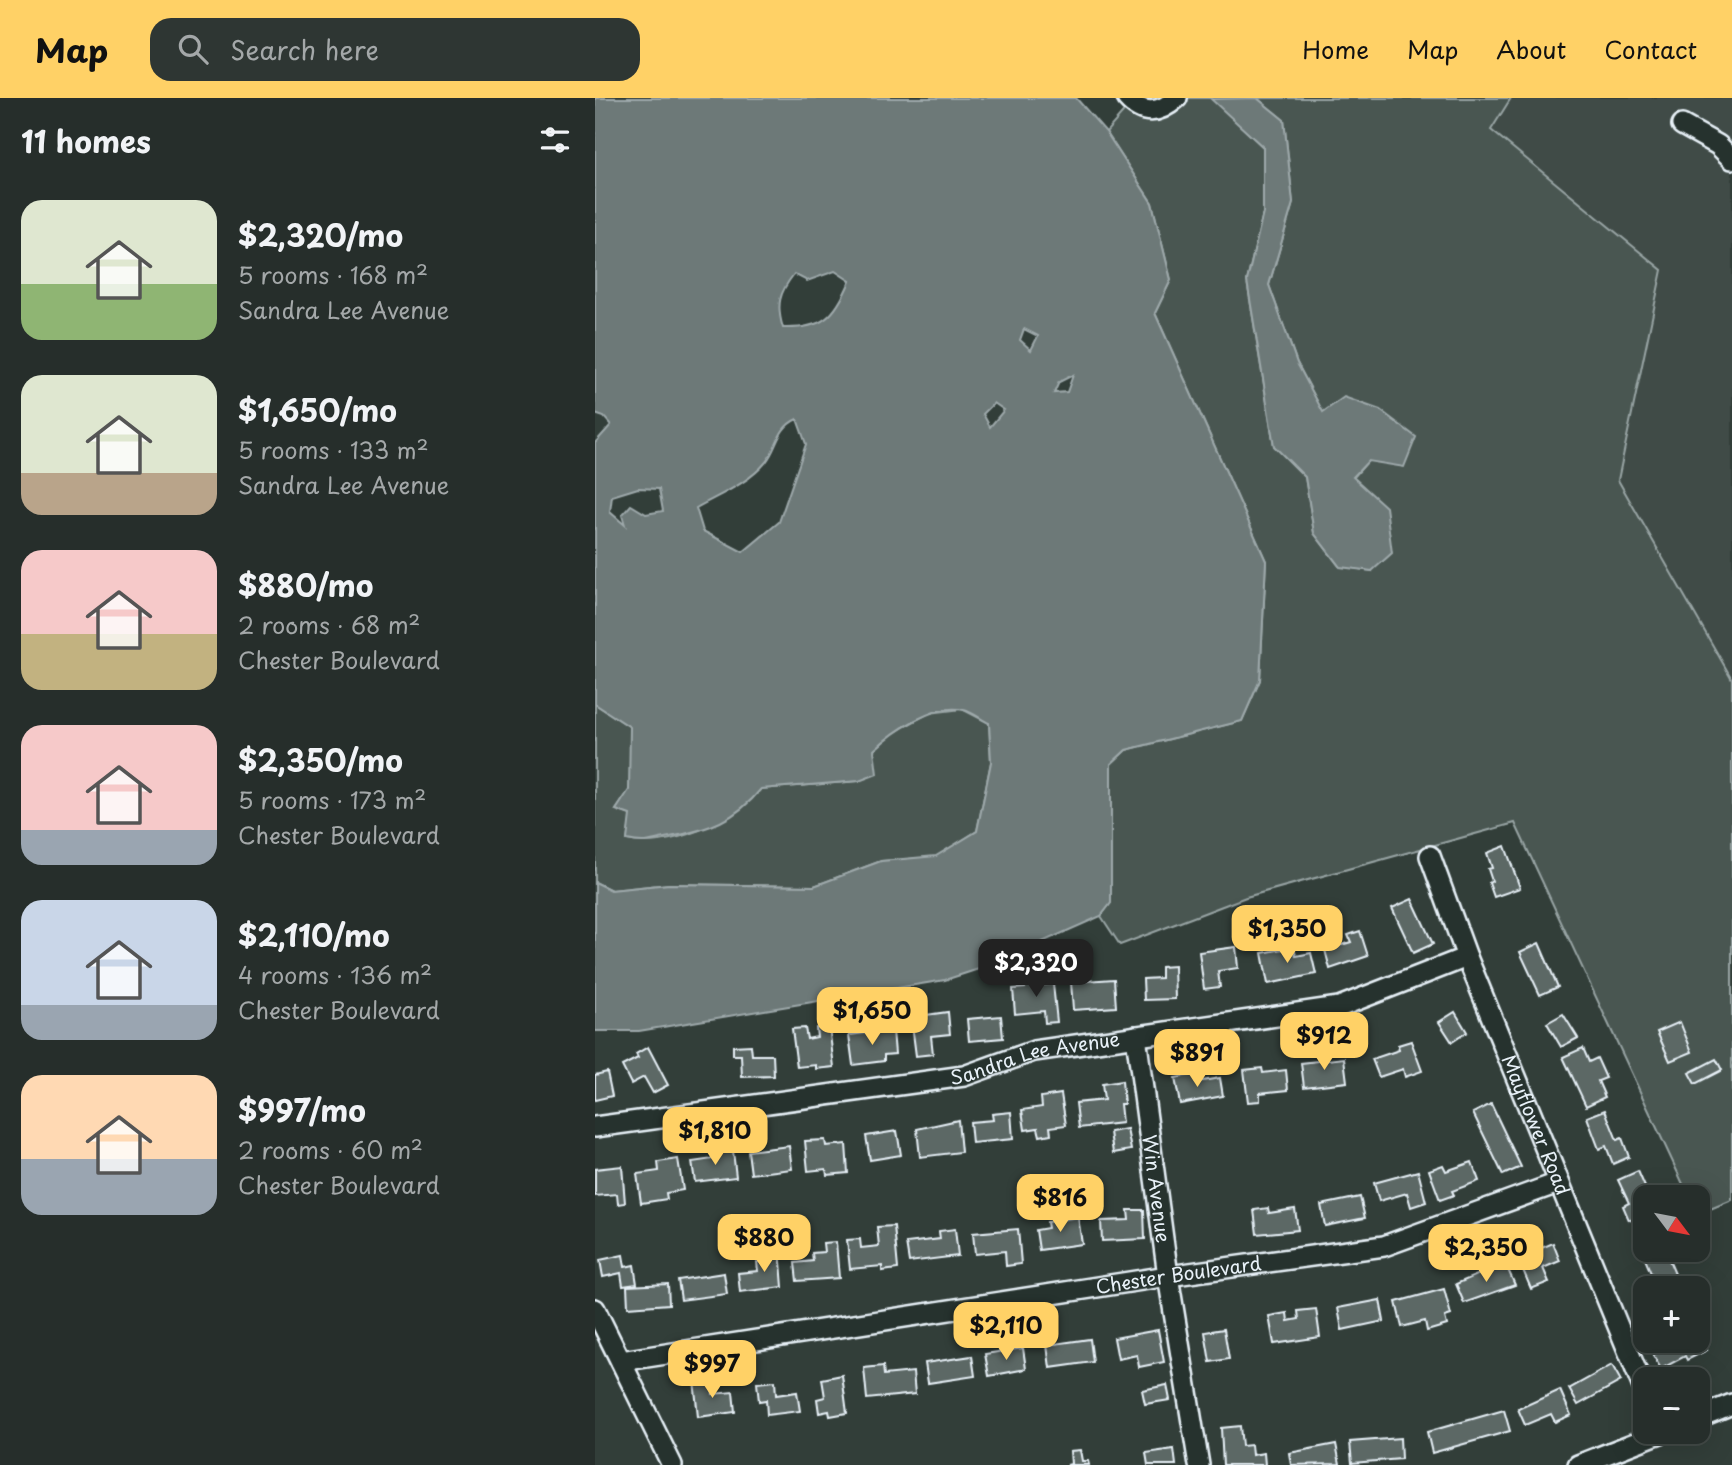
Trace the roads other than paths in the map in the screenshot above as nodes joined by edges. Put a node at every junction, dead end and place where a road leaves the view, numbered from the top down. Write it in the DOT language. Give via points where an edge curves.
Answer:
graph roads {
  1 [pos="1127,98"];
  2 [pos="1177,98"];
  3 [pos="1682,125"];
  4 [pos="1732,159"];
  5 [pos="1430,856"];
  6 [pos="1467,957"];
  7 [pos="1136,1036"];
  8 [pos="595,1126"];
  9 [pos="1558,1183"];
  10 [pos="1168,1276"];
  11 [pos="595,1309"];
  12 [pos="621,1361"];
  13 [pos="1635,1367"];
  14 [pos="1732,1404"];
  15 [pos="1710,1413"];
  16 [pos="1633,1444"];
  17 [pos="672,1465"];
  18 [pos="1199,1465"];
  19 [pos="1579,1465"];
  1 -- 2 [label="street" via="1138,110 1149,112"];
  3 -- 4 [label="street" via="1719,145"];
  5 -- 6 [label="street, Mayflower Road"];
  6 -- 7 [label="street, Sandra Lee Avenue" via="1339,1007"];
  6 -- 9 [label="street, Mayflower Road"];
  7 -- 8 [label="street, Sandra Lee Avenue" via="1034,1051 964,1076"];
  7 -- 10 [label="street, Win Avenue"];
  9 -- 10 [label="street, Chester Boulevard" via="1384,1246"];
  9 -- 13 [label="street, Mayflower Road"];
  10 -- 12 [label="street, Chester Boulevard"];
  10 -- 18 [label="street, Win Avenue"];
  11 -- 12 [label="street"];
  12 -- 17 [label="street"];
  14 -- 15 [label="street"];
  16 -- 19 [label="street"];
}
